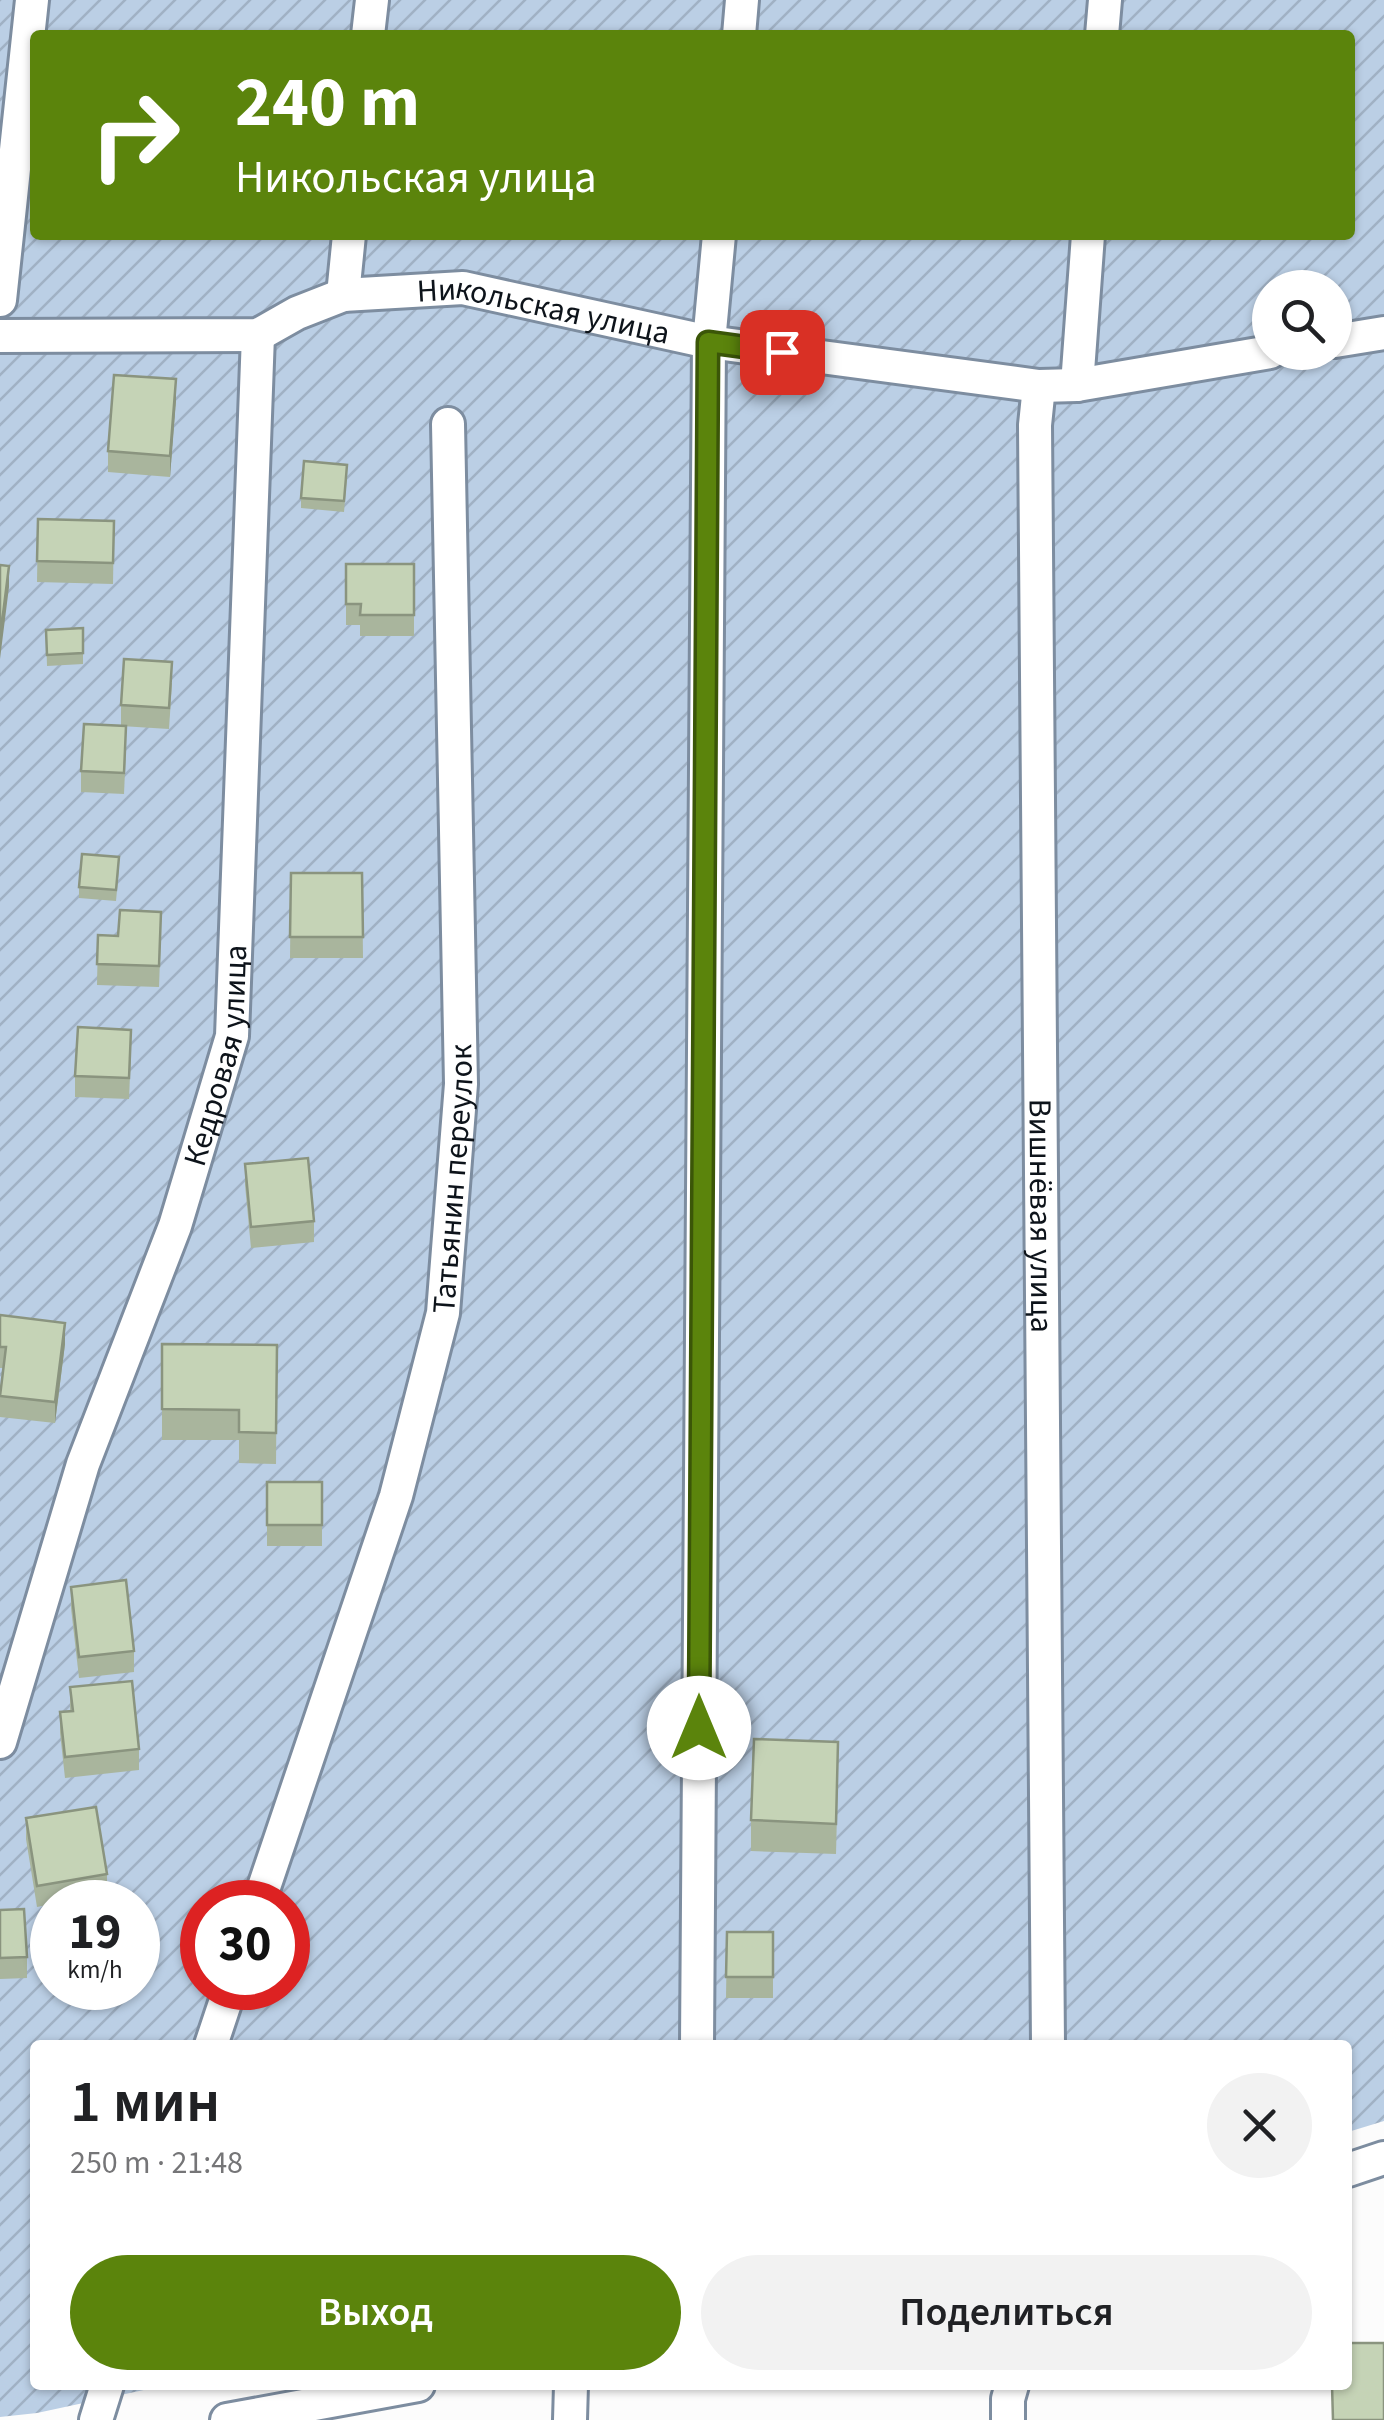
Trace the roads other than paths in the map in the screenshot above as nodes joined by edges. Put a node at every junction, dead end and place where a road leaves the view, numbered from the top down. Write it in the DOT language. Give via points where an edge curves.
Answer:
graph roads {
  1 [pos="32,0"];
  2 [pos="372,0"];
  3 [pos="742,0"];
  4 [pos="1104,0"];
  5 [pos="369,30"];
  6 [pos="739,30"];
  7 [pos="1102,30"];
  8 [pos="348,240"];
  9 [pos="718,240"];
  10 [pos="1088,240"];
  11 [pos="343,295"];
  12 [pos="0,300"];
  13 [pos="1384,333"];
  14 [pos="258,335"];
  15 [pos="0,336"];
  16 [pos="1352,338"];
  17 [pos="708,342"];
  18 [pos="1252,355"];
  19 [pos="1077,385"];
  20 [pos="1040,386"];
  21 [pos="448,424"];
  22 [pos="0,1742"];
  23 [pos="266,1880"];
  24 [pos="223,2010"];
  25 [pos="213,2040"];
  26 [pos="696,2040"];
  27 [pos="1048,2040"];
  28 [pos="1384,2158"];
  29 [pos="1352,2169"];
  30 [pos="105,2390"];
  31 [pos="391,2390"];
  32 [pos="571,2390"];
  33 [pos="1011,2390"];
  34 [pos="96,2420"];
  35 [pos="227,2420"];
  36 [pos="570,2420"];
  37 [pos="1008,2420"];
  1 -- 12 [label="street"];
  2 -- 5 [label="street"];
  3 -- 6 [label="street"];
  4 -- 7 [label="street"];
  8 -- 11 [label="street"];
  9 -- 17 [label="street"];
  10 -- 19 [label="street"];
  11 -- 14 [label="street, Никольская улица"];
  11 -- 17 [label="street, Никольская улица" via="463,288"];
  13 -- 16 [label="street"];
  14 -- 15 [label="street, Никольская улица"];
  14 -- 22 [label="street, Кедровая улица" via="232,1036 175,1226 83,1464"];
  17 -- 20 [label="street, Никольская улица"];
  17 -- 26 [label="street"];
  18 -- 19 [label="street, Никольская улица"];
  19 -- 20 [label="street, Никольская улица"];
  20 -- 27 [label="street, Вишнёвая улица" via="1035,425"];
  21 -- 23 [label="street, Татьянин переулок" via="460,1084 443,1313 396,1496"];
  24 -- 25 [label="street"];
  28 -- 29 [label="street"];
  30 -- 34 [label="street"];
  31 -- 35 [label="street"];
  32 -- 36 [label="street"];
  33 -- 37 [label="street"];
}
